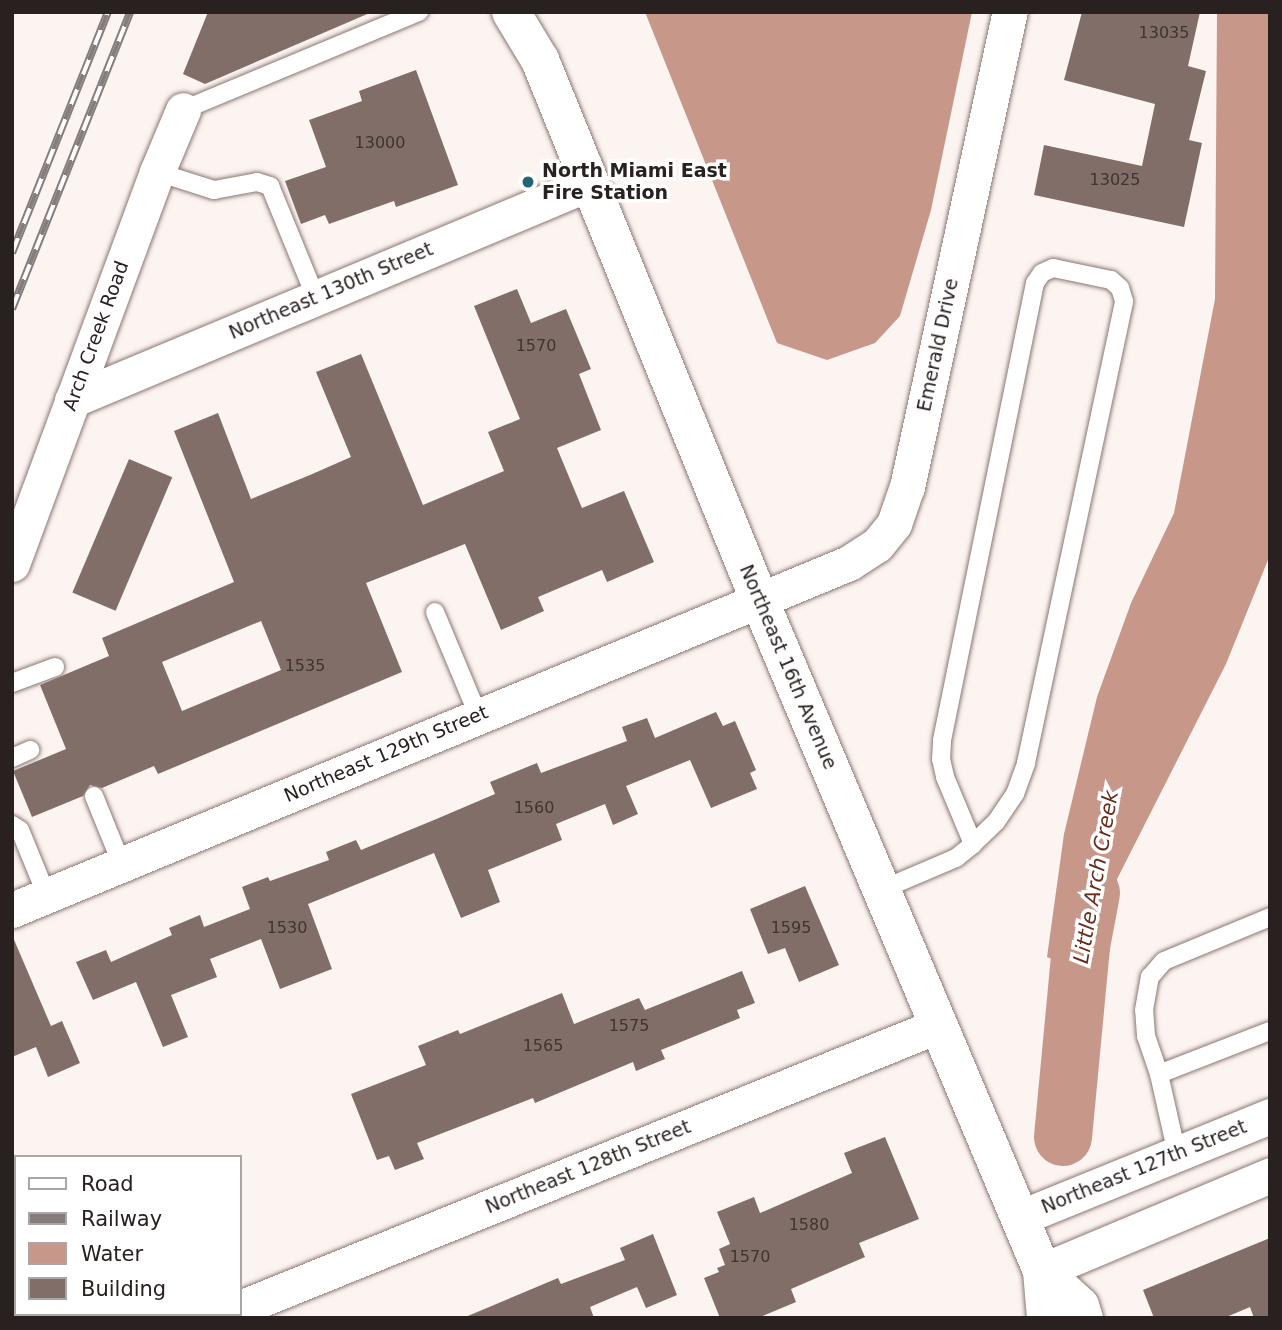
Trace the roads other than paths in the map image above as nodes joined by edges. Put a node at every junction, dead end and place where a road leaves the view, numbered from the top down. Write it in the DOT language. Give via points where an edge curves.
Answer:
graph roads {
  1 [pos="511,12"];
  2 [pos="531,12"];
  3 [pos="1010,12"];
  4 [pos="411,14"];
  5 [pos="540,60"];
  6 [pos="183,110"];
  7 [pos="157,172"];
  8 [pos="590,183"];
  9 [pos="316,298"];
  10 [pos="72,400"];
  11 [pos="12,564"];
  12 [pos="760,598"];
  13 [pos="435,612"];
  14 [pos="55,667"];
  15 [pos="12,683"];
  16 [pos="478,715"];
  17 [pos="30,750"];
  18 [pos="12,758"];
  19 [pos="94,796"];
  20 [pos="12,825"];
  21 [pos="973,844"];
  22 [pos="122,865"];
  23 [pos="881,890"];
  24 [pos="47,896"];
  25 [pos="12,910"];
  26 [pos="1270,917"];
  27 [pos="937,1026"];
  28 [pos="1270,1031"];
  29 [pos="1159,1074"];
  30 [pos="1270,1116"];
  31 [pos="1177,1154"];
  32 [pos="1270,1175"];
  33 [pos="1019,1218"];
  34 [pos="1042,1271"];
  35 [pos="242,1307"];
  36 [pos="1046,1318"];
  37 [pos="1084,1318"];
  1 -- 5 [label="street, Northeast 16th Avenue"];
  2 -- 5 [label="street, Northeast 16th Avenue"];
  3 -- 12 [label="street, Emerald Drive" via="907,487 894,524 877,545 849,563"];
  4 -- 6 [label="lane"];
  5 -- 8 [label="street, Northeast 16th Avenue"];
  6 -- 7 [label="street, Arch Creek Road"];
  7 -- 9 [label="lane" via="214,190 257,182 270,186"];
  7 -- 10 [label="street, Arch Creek Road"];
  8 -- 9 [label="street, Northeast 130th Street"];
  8 -- 12 [label="street, Northeast 16th Avenue"];
  9 -- 10 [label="street, Northeast 130th Street"];
  10 -- 11 [label="street, Arch Creek Road"];
  12 -- 16 [label="street, Northeast 129th Street"];
  12 -- 23 [label="street, Northeast 16th Avenue"];
  13 -- 16 [label="lane"];
  14 -- 15 [label="lane"];
  16 -- 22 [label="street, Northeast 129th Street"];
  17 -- 18 [label="lane"];
  19 -- 22 [label="lane"];
  20 -- 24 [label="lane" via="20,830"];
  21 -- 21 [label="lane" via="1015,794 1026,764 1124,301 1111,280 1054,268 1042,273 1035,283 942,741 945,777"];
  21 -- 23 [label="lane" via="956,858"];
  22 -- 24 [label="street, Northeast 129th Street"];
  23 -- 27 [label="street, Northeast 16th Avenue"];
  24 -- 25 [label="street, Northeast 129th Street"];
  26 -- 29 [label="lane" via="1164,961 1150,977 1145,1024"];
  27 -- 33 [label="street, Northeast 16th Avenue"];
  27 -- 35 [label="street, Northeast 128th Street"];
  28 -- 29 [label="lane"];
  29 -- 31 [label="lane"];
  30 -- 31 [label="street, Northeast 127th Street"];
  31 -- 33 [label="street, Northeast 127th Street"];
  32 -- 34 [label="street"];
  33 -- 34 [label="street, Northeast 16th Avenue"];
  34 -- 36 [label="street, Northeast 16th Avenue"];
  34 -- 37 [label="street, Northeast 16th Avenue" via="1080,1306"];
}
